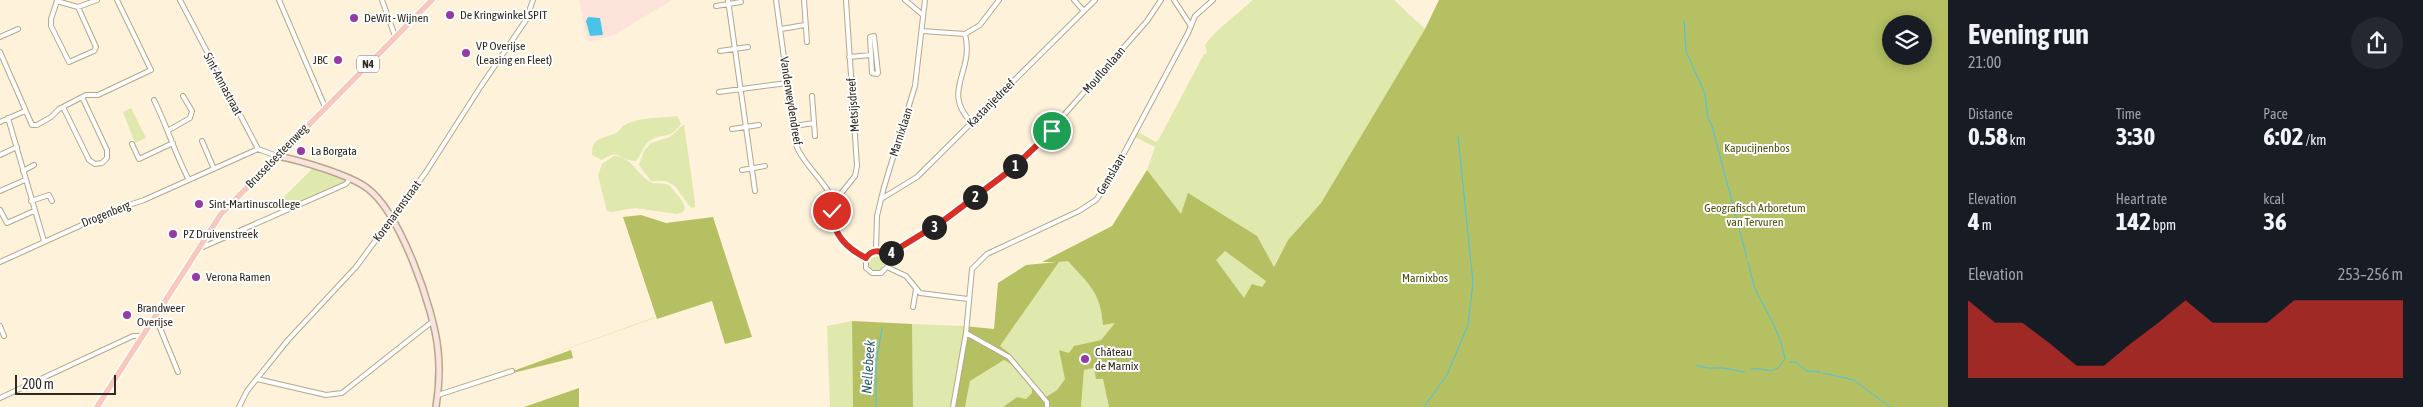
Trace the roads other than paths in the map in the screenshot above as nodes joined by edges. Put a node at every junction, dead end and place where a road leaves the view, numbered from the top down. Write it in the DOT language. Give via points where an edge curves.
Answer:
graph roads {
  1 [pos="56,0"];
  2 [pos="97,0"];
  3 [pos="117,0"];
  4 [pos="180,0"];
  5 [pos="279,0"];
  6 [pos="382,0"];
  7 [pos="432,0"];
  8 [pos="533,0"];
  9 [pos="776,0"];
  10 [pos="804,0"];
  11 [pos="846,0"];
  12 [pos="905,0"];
  13 [pos="999,0"];
  14 [pos="1074,0"];
  15 [pos="1095,0"];
  16 [pos="1161,0"];
  17 [pos="1174,0"];
  18 [pos="1213,0"];
  19 [pos="925,1"];
  20 [pos="728,2"];
  21 [pos="741,2"];
  22 [pos="913,5"];
  23 [pos="716,6"];
  24 [pos="78,8"];
  25 [pos="1084,11"];
  26 [pos="923,15"];
  27 [pos="805,25"];
  28 [pos="1191,26"];
  29 [pos="18,29"];
  30 [pos="781,29"];
  31 [pos="922,30"];
  32 [pos="965,34"];
  33 [pos="395,36"];
  34 [pos="0,37"];
  35 [pos="807,42"];
  36 [pos="748,48"];
  37 [pos="735,49"];
  38 [pos="720,51"];
  39 [pos="0,52"];
  40 [pos="871,55"];
  41 [pos="849,57"];
  42 [pos="6,66"];
  43 [pos="0,68"];
  44 [pos="787,83"];
  45 [pos="740,89"];
  46 [pos="719,92"];
  47 [pos="183,96"];
  48 [pos="812,96"];
  49 [pos="82,97"];
  50 [pos="154,100"];
  51 [pos="63,107"];
  52 [pos="325,107"];
  53 [pos="26,111"];
  54 [pos="8,118"];
  55 [pos="0,122"];
  56 [pos="814,123"];
  57 [pos="972,123"];
  58 [pos="759,125"];
  59 [pos="794,126"];
  60 [pos="746,127"];
  61 [pos="732,129"];
  62 [pos="169,130"];
  63 [pos="815,136"];
  64 [pos="202,141"];
  65 [pos="173,143"];
  66 [pos="132,144"];
  67 [pos="288,144"];
  68 [pos="17,147"];
  69 [pos="258,150"];
  70 [pos="0,155"];
  71 [pos="277,156"];
  72 [pos="291,159"];
  73 [pos="34,165"];
  74 [pos="765,166"];
  75 [pos="214,168"];
  76 [pos="752,168"];
  77 [pos="742,170"];
  78 [pos="23,171"];
  79 [pos="350,179"];
  80 [pos="25,180"];
  81 [pos="189,180"];
  82 [pos="0,191"];
  83 [pos="755,191"];
  84 [pos="882,199"];
  85 [pos="31,201"];
  86 [pos="52,201"];
  87 [pos="834,202"];
  88 [pos="0,210"];
  89 [pos="34,211"];
  90 [pos="392,216"];
  91 [pos="44,241"];
  92 [pos="198,246"];
  93 [pos="876,251"];
  94 [pos="886,256"];
  95 [pos="866,258"];
  96 [pos="0,262"];
  97 [pos="887,267"];
  98 [pos="916,289"];
  99 [pos="968,299"];
  100 [pos="913,307"];
  101 [pos="155,316"];
  102 [pos="433,321"];
  103 [pos="0,326"];
  104 [pos="966,333"];
  105 [pos="4,336"];
  106 [pos="142,336"];
  107 [pos="130,338"];
  108 [pos="138,342"];
  109 [pos="512,371"];
  110 [pos="178,372"];
  111 [pos="257,379"];
  112 [pos="438,395"];
  113 [pos="0,398"];
  114 [pos="98,407"];
  115 [pos="239,407"];
  116 [pos="436,407"];
  117 [pos="953,407"];
  118 [pos="1047,407"];
  1 -- 24 [label="street"];
  1 -- 24 [label="street" via="51,26 68,62 96,48"];
  2 -- 24 [label="street"];
  3 -- 49 [label="street" via="151,70 98,95"];
  4 -- 69 [label="street, Sint-Annastraat"];
  5 -- 52 [label="street"];
  6 -- 33 [label="street"];
  7 -- 33 [label="main road, Brusselsesteenweg / N4"];
  8 -- 90 [label="street, Korenarenstraat" via="521,29 434,160"];
  9 -- 30 [label="street, Vanderweydendreef"];
  10 -- 27 [label="street"];
  11 -- 41 [label="street, Metsijsdreef"];
  12 -- 22 [label="street"];
  13 -- 32 [label="street" via="980,25"];
  14 -- 25 [label="street"];
  15 -- 25 [label="street, Kastanjedreef"];
  16 -- 94 [label="street, Mouflonlaan" via="1147,21 1033,150 943,221"];
  17 -- 28 [label="street"];
  18 -- 28 [label="street, Gemslaan" via="1196,16"];
  19 -- 22 [label="street"];
  19 -- 26 [label="street, Marnixlaan"];
  20 -- 21 [label="street"];
  20 -- 23 [label="street"];
  20 -- 37 [label="street"];
  22 -- 26 [label="street"];
  25 -- 57 [label="street, Kastanjedreef"];
  26 -- 31 [label="street, Marnixlaan"];
  27 -- 30 [label="street"];
  27 -- 35 [label="street"];
  28 -- 99 [label="street, Gemslaan" via="1096,200 978,261 971,274"];
  29 -- 34 [label="street"];
  30 -- 44 [label="street, Vanderweydendreef"];
  31 -- 32 [label="street"];
  31 -- 84 [label="street, Marnixlaan" via="916,86"];
  32 -- 57 [label="street" via="969,51 957,98"];
  33 -- 52 [label="main road, Brusselsesteenweg / N4"];
  36 -- 37 [label="street"];
  37 -- 38 [label="street"];
  37 -- 45 [label="street"];
  39 -- 42 [label="street"];
  40 -- 40 [label="street" via="872,73 877,74 874,36 870,37"];
  40 -- 41 [label="street"];
  41 -- 87 [label="street, Metsijsdreef" via="857,166 855,176"];
  42 -- 43 [label="street"];
  42 -- 53 [label="street"];
  44 -- 45 [label="street"];
  44 -- 59 [label="street, Vanderweydendreef"];
  45 -- 46 [label="street"];
  45 -- 60 [label="street"];
  47 -- 62 [label="street" via="192,111 190,118"];
  48 -- 56 [label="street"];
  49 -- 51 [label="street"];
  49 -- 51 [label="street" via="108,150 102,163 95,164 89,160"];
  50 -- 62 [label="street"];
  51 -- 53 [label="street" via="36,125 32,125"];
  52 -- 67 [label="main road, Brusselsesteenweg / N4"];
  53 -- 54 [label="street"];
  54 -- 55 [label="street"];
  54 -- 68 [label="street"];
  56 -- 59 [label="street"];
  56 -- 63 [label="street"];
  57 -- 84 [label="street, Kastanjedreef" via="917,177"];
  58 -- 60 [label="street"];
  59 -- 87 [label="street, Vanderweydendreef" via="800,154"];
  60 -- 61 [label="street"];
  60 -- 76 [label="street"];
  62 -- 65 [label="street"];
  64 -- 75 [label="street"];
  65 -- 66 [label="street" via="139,160"];
  65 -- 81 [label="street"];
  67 -- 71 [label="main road, Brusselsesteenweg / N4"];
  67 -- 72 [label="street"];
  68 -- 70 [label="street"];
  68 -- 78 [label="street"];
  69 -- 71 [label="street"];
  69 -- 75 [label="street, Drogenberg"];
  71 -- 72 [label="street"];
  71 -- 92 [label="main road, Brusselsesteenweg / N4" via="220,214"];
  72 -- 79 [label="street"];
  73 -- 78 [label="street"];
  74 -- 76 [label="street"];
  75 -- 81 [label="street, Drogenberg"];
  76 -- 77 [label="street"];
  76 -- 83 [label="street"];
  78 -- 80 [label="street"];
  79 -- 90 [label="street" via="372,191"];
  79 -- 92 [label="street" via="338,188 203,247"];
  80 -- 82 [label="street"];
  80 -- 85 [label="street"];
  81 -- 91 [label="street, Drogenberg"];
  84 -- 93 [label="street, Marnixlaan" via="877,216"];
  85 -- 86 [label="street" via="46,194"];
  85 -- 89 [label="street"];
  87 -- 95 [label="street" via="832,222 835,233 846,246"];
  88 -- 89 [label="street" via="7,223"];
  89 -- 91 [label="street"];
  90 -- 102 [label="street"];
  90 -- 111 [label="street, Korenarenstraat" via="356,267 288,340"];
  91 -- 96 [label="street, Drogenberg"];
  92 -- 101 [label="main road, Brusselsesteenweg / N4"];
  93 -- 94 [label="street"];
  93 -- 95 [label="street"];
  94 -- 97 [label="street"];
  95 -- 97 [label="street" via="866,268 872,273 881,273"];
  97 -- 98 [label="street" via="906,276"];
  98 -- 99 [label="street" via="924,294"];
  98 -- 100 [label="street"];
  99 -- 104 [label="street, Gemslaan"];
  101 -- 106 [label="main road, Brusselsesteenweg / N4"];
  101 -- 110 [label="street"];
  102 -- 111 [label="street" via="342,393 331,395"];
  102 -- 112 [label="street" via="439,358"];
  103 -- 105 [label="street"];
  104 -- 117 [label="street, Gemslaan"];
  104 -- 118 [label="street" via="1008,357 1047,402"];
  106 -- 107 [label="street"];
  106 -- 108 [label="main road, Brusselsesteenweg / N4"];
  107 -- 108 [label="street"];
  107 -- 113 [label="street"];
  108 -- 114 [label="main road, Brusselsesteenweg / N4"];
  109 -- 112 [label="street"];
  111 -- 115 [label="street, Korenarenstraat"];
  112 -- 116 [label="street"];
}
